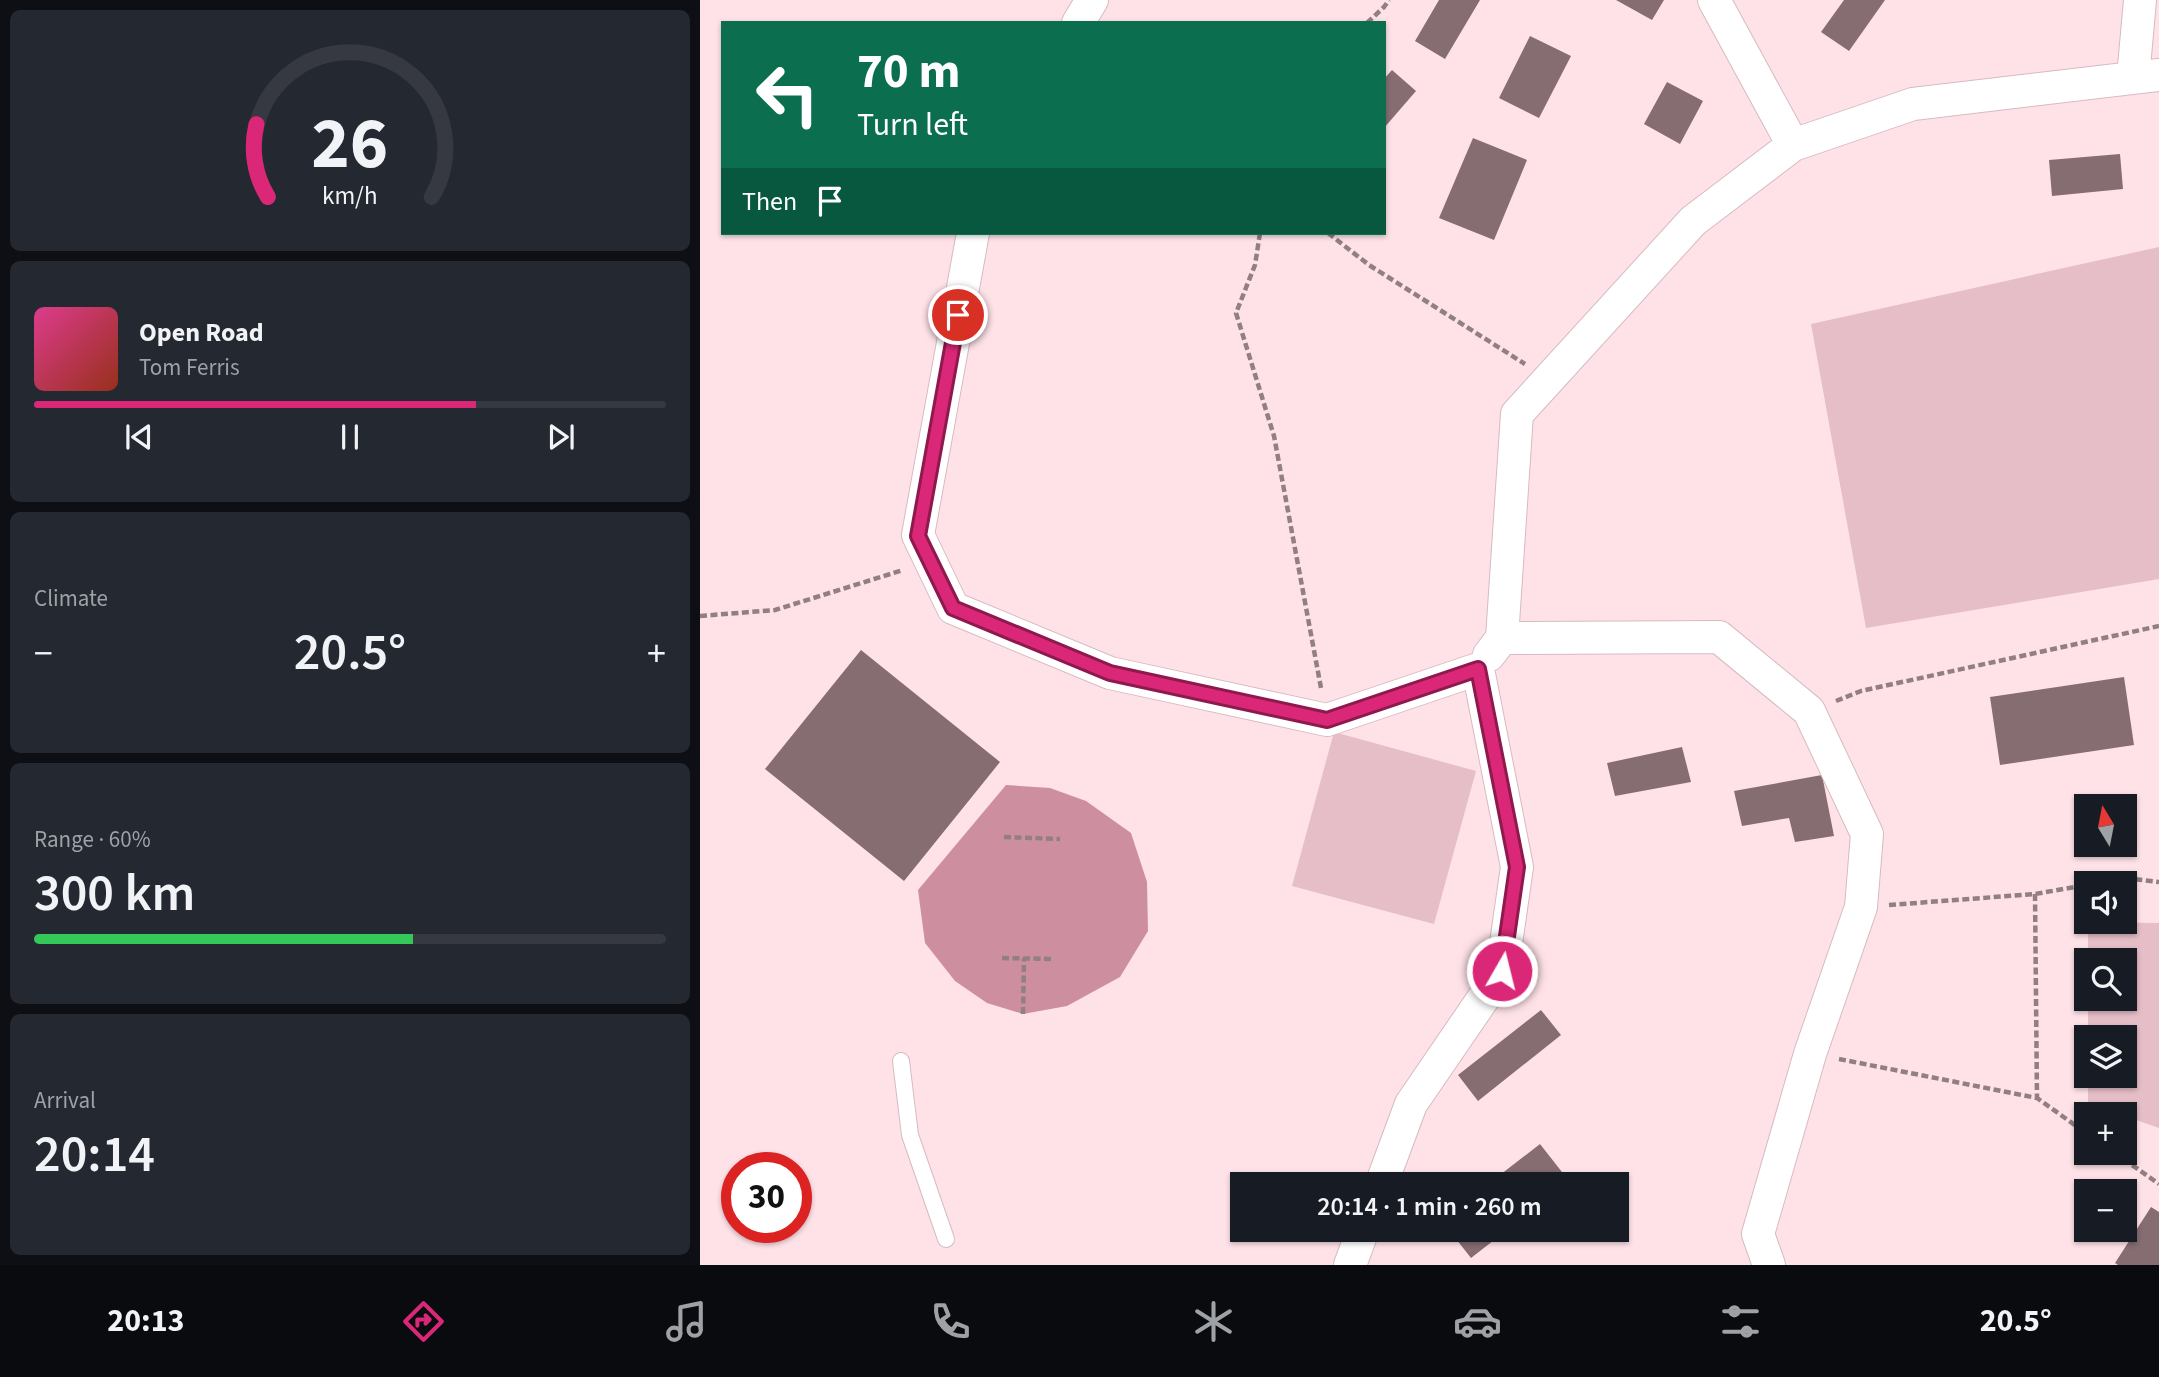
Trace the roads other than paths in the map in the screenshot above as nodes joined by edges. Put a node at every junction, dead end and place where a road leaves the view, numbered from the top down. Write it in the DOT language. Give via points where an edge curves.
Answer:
graph roads {
  1 [pos="1092,0"];
  2 [pos="1714,0"];
  3 [pos="2140,0"];
  4 [pos="1080,21"];
  5 [pos="2146,76"];
  6 [pos="1793,145"];
  7 [pos="973,235"];
  8 [pos="1502,638"];
  9 [pos="1478,669"];
  10 [pos="901,1061"];
  11 [pos="1386,1172"];
  12 [pos="946,1239"];
  13 [pos="1359,1242"];
  14 [pos="1350,1265"];
  15 [pos="1769,1265"];
  1 -- 4 [label="street"];
  2 -- 6 [label="street"];
  3 -- 5 [label="street"];
  5 -- 6 [label="street" via="1913,104"];
  6 -- 8 [label="street" via="1693,221 1517,414"];
  7 -- 9 [label="street" via="918,536 953,608 1110,673 1327,720"];
  8 -- 9 [label="street"];
  8 -- 15 [label="street" via="1719,637 1809,711 1867,834 1861,907 1810,1054 1758,1234"];
  9 -- 11 [label="street" via="1517,867 1502,971 1411,1104"];
  10 -- 12 [label="lane" via="911,1135"];
  13 -- 14 [label="street"];
}
